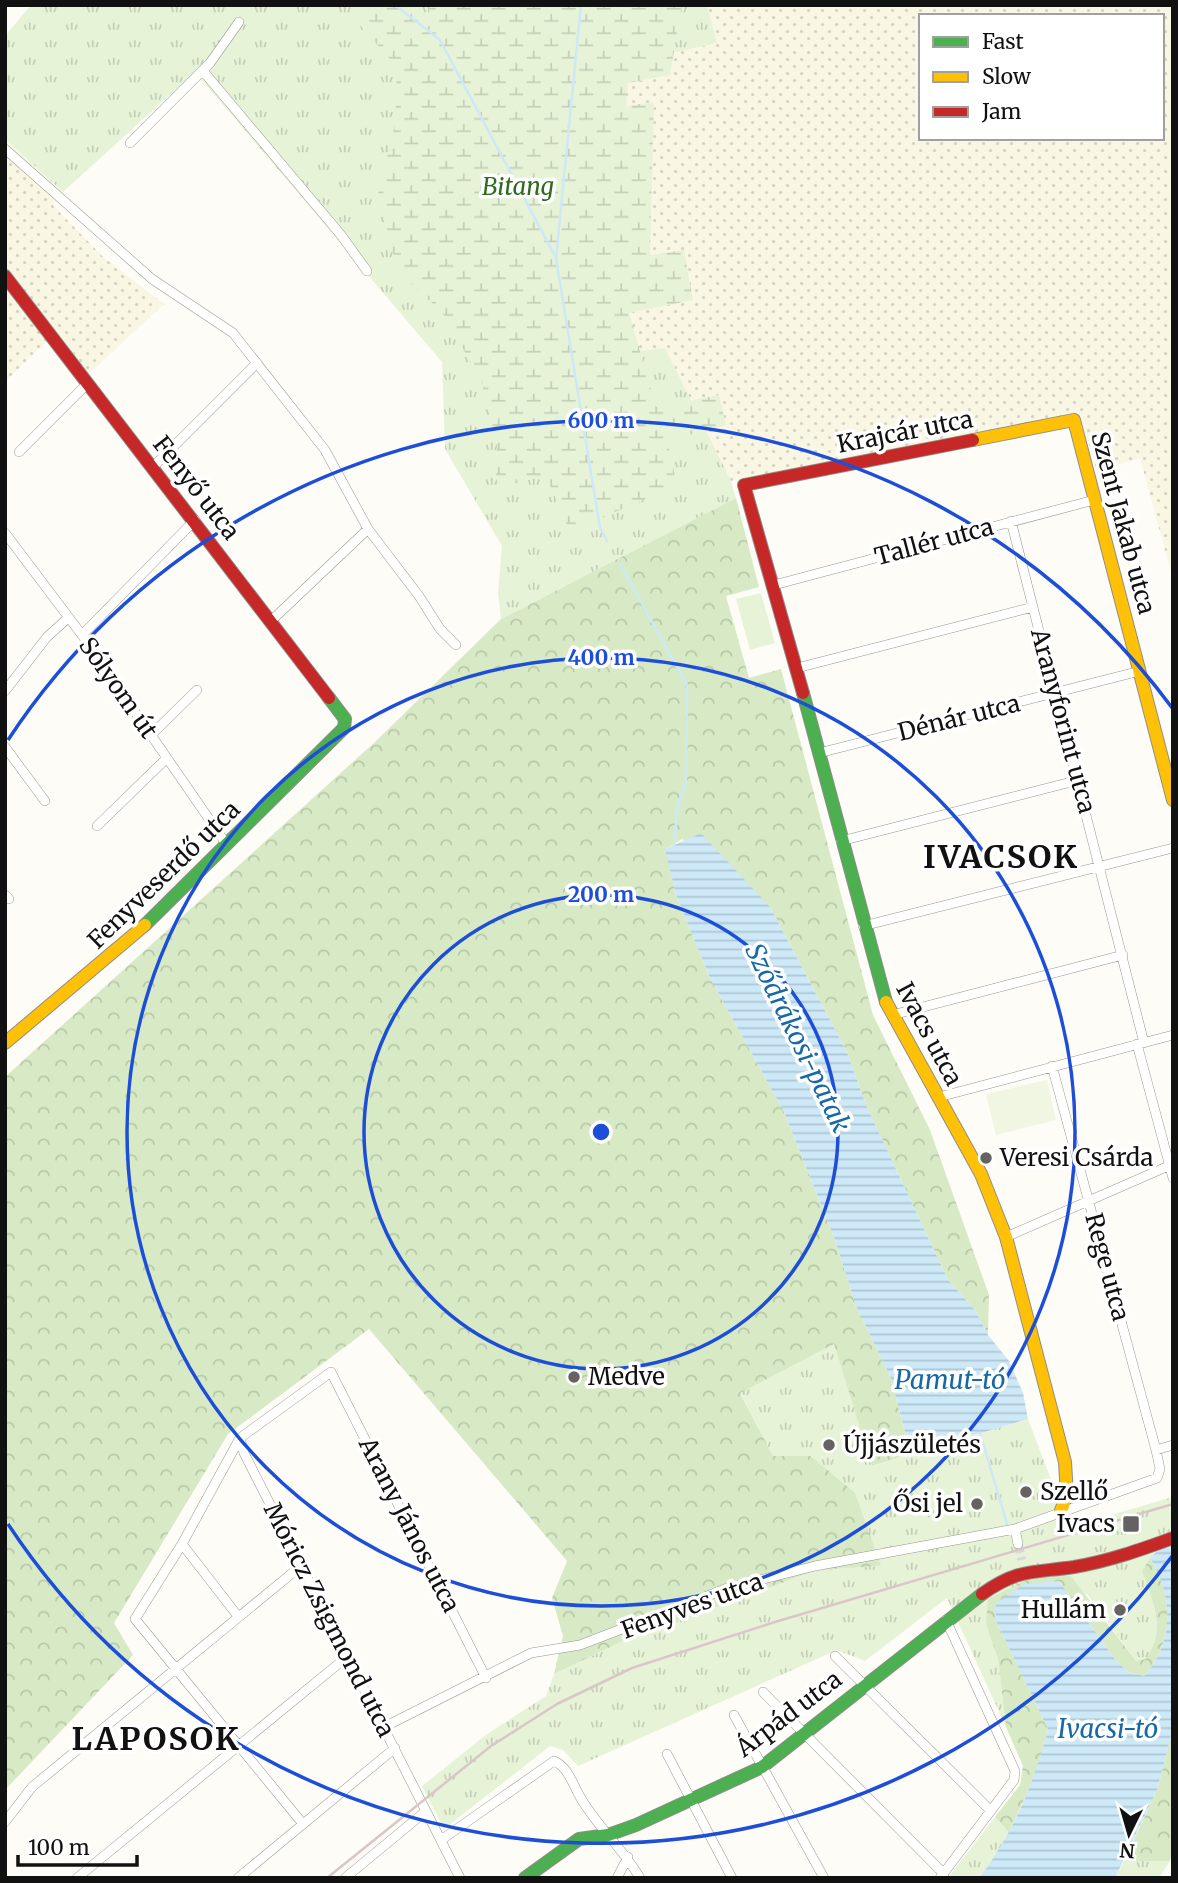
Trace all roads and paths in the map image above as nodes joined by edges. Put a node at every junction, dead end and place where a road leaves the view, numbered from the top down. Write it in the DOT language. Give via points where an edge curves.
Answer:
graph roads {
  1 [pos="239,22"];
  2 [pos="203,71"];
  3 [pos="130,143"];
  4 [pos="5,149"];
  5 [pos="367,271"];
  6 [pos="5,276"];
  7 [pos="257,363"];
  8 [pos="88,384"];
  9 [pos="1074,420"];
  10 [pos="19,452"];
  11 [pos="153,467"];
  12 [pos="744,485"];
  13 [pos="1094,500"];
  14 [pos="195,520"];
  15 [pos="1012,521"];
  16 [pos="368,529"];
  17 [pos="5,533"];
  18 [pos="774,585"];
  19 [pos="1033,607"];
  20 [pos="68,618"];
  21 [pos="272,620"];
  22 [pos="82,635"];
  23 [pos="456,645"];
  24 [pos="797,668"];
  25 [pos="1140,671"];
  26 [pos="197,690"];
  27 [pos="5,691"];
  28 [pos="1057,694"];
  29 [pos="344,728"];
  30 [pos="151,735"];
  31 [pos="5,747"];
  32 [pos="819,753"];
  33 [pos="167,758"];
  34 [pos="1079,780"];
  35 [pos="1173,800"];
  36 [pos="45,801"];
  37 [pos="97,826"];
  38 [pos="841,841"];
  39 [pos="227,845"];
  40 [pos="1173,848"];
  41 [pos="1102,868"];
  42 [pos="863,926"];
  43 [pos="1123,955"];
  44 [pos="892,1015"];
  45 [pos="1173,1035"];
  46 [pos="6,1039"];
  47 [pos="1141,1044"];
  48 [pos="1052,1066"];
  49 [pos="939,1097"];
  50 [pos="1171,1164"];
  51 [pos="1173,1178"];
  52 [pos="1088,1198"];
  53 [pos="1006,1237"];
  54 [pos="240,1438"];
  55 [pos="1173,1445"];
  56 [pos="1156,1450"];
  57 [pos="1160,1469"];
  58 [pos="1060,1513"];
  59 [pos="1015,1529"];
  60 [pos="1173,1538"];
  61 [pos="182,1544"];
  62 [pos="1018,1544"];
  63 [pos="302,1565"];
  64 [pos="237,1615"];
  65 [pos="946,1620"];
  66 [pos="348,1656"];
  67 [pos="835,1656"];
  68 [pos="176,1668"];
  69 [pos="486,1678"];
  70 [pos="863,1685"];
  71 [pos="763,1692"];
  72 [pos="734,1716"];
  73 [pos="384,1727"];
  74 [pos="805,1734"];
  75 [pos="237,1744"];
  76 [pos="394,1748"];
  77 [pos="667,1754"];
  78 [pos="762,1767"];
  79 [pos="690,1799"];
  80 [pos="426,1811"];
  81 [pos="991,1811"];
  82 [pos="5,1822"];
  83 [pos="303,1824"];
  84 [pos="608,1835"];
  85 [pos="440,1840"];
  86 [pos="628,1857"];
  87 [pos="942,1876"];
  88 [pos="77,1878"];
  89 [pos="238,1878"];
  90 [pos="345,1878"];
  91 [pos="460,1878"];
  92 [pos="525,1878"];
  93 [pos="617,1878"];
  94 [pos="640,1878"];
  95 [pos="732,1878"];
  96 [pos="824,1878"];
  1 -- 2 [label="street"];
  2 -- 3 [label="street"];
  2 -- 5 [label="street"];
  4 -- 7 [label="street" via="152,279 224,324"];
  6 -- 8 [label="street, Fenyő utca"];
  7 -- 11 [label="street"];
  7 -- 16 [label="street" via="325,450"];
  8 -- 10 [label="street"];
  8 -- 11 [label="street, Fenyő utca"];
  9 -- 12 [label="street, Krajcár utca"];
  9 -- 13 [label="street, Szent Jakab utca"];
  11 -- 14 [label="street, Fenyő utca"];
  12 -- 18 [label="street, Ivacs utca"];
  13 -- 15 [label="street, Tallér utca"];
  13 -- 25 [label="street, Szent Jakab utca"];
  14 -- 21 [label="street, Fenyő utca"];
  14 -- 22 [label="street"];
  15 -- 18 [label="street, Tallér utca"];
  15 -- 19 [label="street, Aranyforint utca"];
  16 -- 21 [label="street"];
  16 -- 23 [label="street"];
  17 -- 20 [label="street, Sólyom út"];
  18 -- 24 [label="street, Ivacs utca"];
  19 -- 24 [label="street"];
  19 -- 28 [label="street, Aranyforint utca"];
  20 -- 22 [label="street, Sólyom út"];
  20 -- 27 [label="street"];
  21 -- 29 [label="street, Fenyő utca" via="344,714"];
  22 -- 30 [label="street, Sólyom út"];
  24 -- 32 [label="street, Ivacs utca"];
  25 -- 28 [label="street, Dénár utca"];
  25 -- 35 [label="street, Szent Jakab utca"];
  26 -- 30 [label="street"];
  28 -- 32 [label="street, Dénár utca"];
  28 -- 34 [label="street, Aranyforint utca"];
  29 -- 39 [label="street, Fenyveserdő utca"];
  30 -- 33 [label="street, Sólyom út"];
  31 -- 36 [label="street"];
  32 -- 38 [label="street, Ivacs utca"];
  33 -- 37 [label="street"];
  33 -- 39 [label="street, Sólyom út"];
  34 -- 38 [label="street"];
  34 -- 41 [label="street, Aranyforint utca"];
  38 -- 42 [label="street, Ivacs utca"];
  39 -- 46 [label="street, Fenyveserdő utca" via="165,908 33,1023"];
  40 -- 41 [label="street"];
  41 -- 42 [label="street"];
  41 -- 43 [label="street, Aranyforint utca"];
  42 -- 44 [label="street, Ivacs utca"];
  43 -- 44 [label="street"];
  43 -- 47 [label="street, Aranyforint utca"];
  44 -- 49 [label="street, Ivacs utca"];
  45 -- 47 [label="street"];
  47 -- 48 [label="street"];
  47 -- 50 [label="street, Aranyforint utca"];
  48 -- 49 [label="street"];
  48 -- 52 [label="street, Rege utca"];
  49 -- 53 [label="street, Ivacs utca" via="981,1174"];
  50 -- 51 [label="street, Aranyforint utca"];
  50 -- 52 [label="street"];
  52 -- 53 [label="street"];
  52 -- 56 [label="street, Rege utca"];
  53 -- 58 [label="street, Ivacs utca" via="1065,1462 1067,1495"];
  54 -- 61 [label="street"];
  54 -- 63 [label="street, Móricz Zsigmond utca"];
  54 -- 69 [label="street, Arany János utca" via="331,1372"];
  55 -- 56 [label="street"];
  56 -- 57 [label="street, Rege utca"];
  57 -- 58 [label="street, Fenyves utca" via="1157,1478 1146,1484"];
  58 -- 59 [label="street, Fenyves utca"];
  59 -- 62 [label="street"];
  59 -- 69 [label="street, Fenyves utca" via="815,1566 728,1588 598,1639 531,1653"];
  60 -- 65 [label="street, Árpád utca" via="1107,1561 1024,1567"];
  61 -- 64 [label="street"];
  61 -- 68 [label="street" via="135,1619"];
  63 -- 64 [label="street"];
  63 -- 66 [label="street, Móricz Zsigmond utca"];
  64 -- 68 [label="street"];
  65 -- 70 [label="street, Árpád utca"];
  65 -- 81 [label="street" via="1015,1771 1014,1780"];
  66 -- 73 [label="street, Móricz Zsigmond utca"];
  66 -- 75 [label="street"];
  67 -- 70 [label="street"];
  68 -- 75 [label="street"];
  68 -- 82 [label="street" via="32,1787"];
  69 -- 73 [label="street, Fenyves utca"];
  70 -- 74 [label="street, Árpád utca"];
  70 -- 81 [label="street"];
  71 -- 74 [label="street"];
  72 -- 78 [label="street"];
  73 -- 76 [label="street, Móricz Zsigmond utca"];
  74 -- 78 [label="street, Árpád utca"];
  74 -- 87 [label="street"];
  75 -- 83 [label="street"];
  75 -- 88 [label="street"];
  76 -- 80 [label="street, Móricz Zsigmond utca"];
  76 -- 83 [label="street"];
  77 -- 79 [label="street"];
  78 -- 79 [label="street, Árpád utca"];
  78 -- 96 [label="street"];
  79 -- 84 [label="street, Árpád utca"];
  79 -- 95 [label="street"];
  80 -- 85 [label="street, Móricz Zsigmond utca"];
  80 -- 90 [label="street"];
  81 -- 87 [label="street"];
  83 -- 89 [label="street"];
  84 -- 85 [label="street" via="590,1815 563,1766 554,1760"];
  84 -- 86 [label="street"];
  84 -- 92 [label="street, Árpád utca" via="579,1839"];
  85 -- 91 [label="street, Móricz Zsigmond utca"];
  86 -- 93 [label="street"];
  86 -- 94 [label="street"];
}
